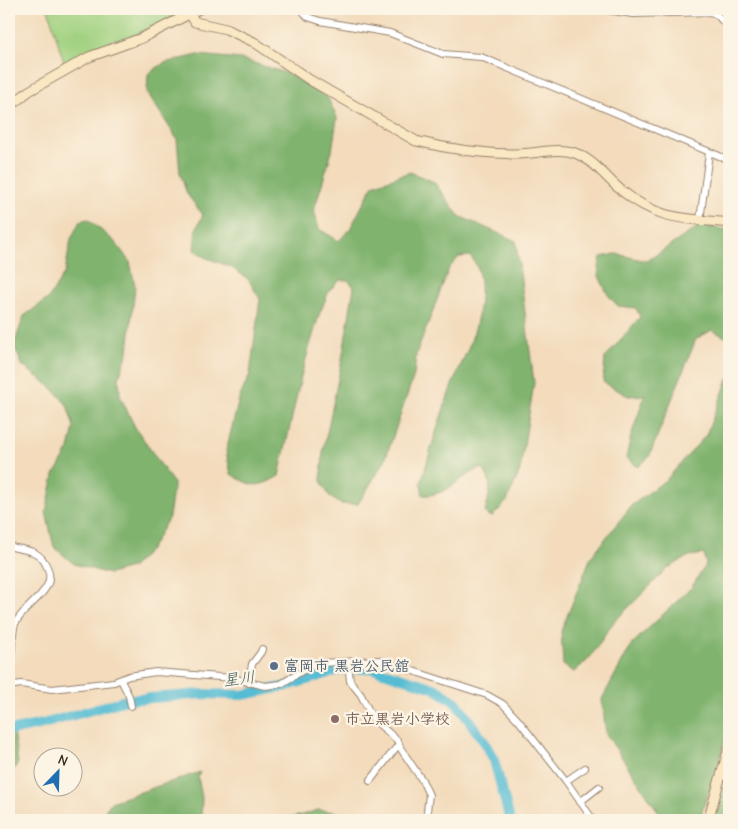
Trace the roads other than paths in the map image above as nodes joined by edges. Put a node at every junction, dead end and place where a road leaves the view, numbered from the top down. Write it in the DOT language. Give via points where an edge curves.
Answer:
graph roads {
  1 [pos="199,9"];
  2 [pos="301,9"];
  3 [pos="599,9"];
  4 [pos="190,14"];
  5 [pos="729,28"];
  6 [pos="10,103"];
  7 [pos="709,153"];
  8 [pos="729,160"];
  9 [pos="700,220"];
  10 [pos="729,223"];
  11 [pos="9,546"];
  12 [pos="262,649"];
  13 [pos="348,663"];
  14 [pos="121,680"];
  15 [pos="249,683"];
  16 [pos="9,686"];
  17 [pos="131,706"];
  18 [pos="399,744"];
  19 [pos="729,748"];
  20 [pos="585,768"];
  21 [pos="370,781"];
  22 [pos="566,781"];
  23 [pos="599,787"];
  24 [pos="580,802"];
  25 [pos="591,818"];
  26 [pos="431,820"];
  27 [pos="583,820"];
  28 [pos="708,820"];
  1 -- 4 [label="street"];
  2 -- 7 [label="street" via="308,17 320,21 390,33 443,54 481,57"];
  3 -- 5 [label="street" via="633,14 711,12"];
  4 -- 6 [label="street" via="142,38 89,57"];
  4 -- 9 [label="street" via="195,22 226,29 254,42 310,80 416,141 498,153 567,151 585,158 623,192 651,210 677,219"];
  7 -- 8 [label="street"];
  7 -- 9 [label="street"];
  9 -- 10 [label="street"];
  11 -- 16 [label="street" via="33,552 42,558 50,578 16,623"];
  12 -- 15 [label="street" via="252,664"];
  13 -- 15 [label="street" via="312,665 281,684"];
  13 -- 18 [label="street" via="350,680 373,719"];
  13 -- 22 [label="street" via="378,660 487,695 503,704"];
  14 -- 15 [label="street" via="156,672 232,678"];
  14 -- 16 [label="street" via="52,689 22,684"];
  14 -- 17 [label="street"];
  18 -- 21 [label="street"];
  18 -- 26 [label="street" via="422,780 428,795 427,811"];
  19 -- 28 [label="street"];
  20 -- 22 [label="street"];
  22 -- 24 [label="street"];
  23 -- 24 [label="street"];
  24 -- 25 [label="street"];
  25 -- 27 [label="street"];
}
